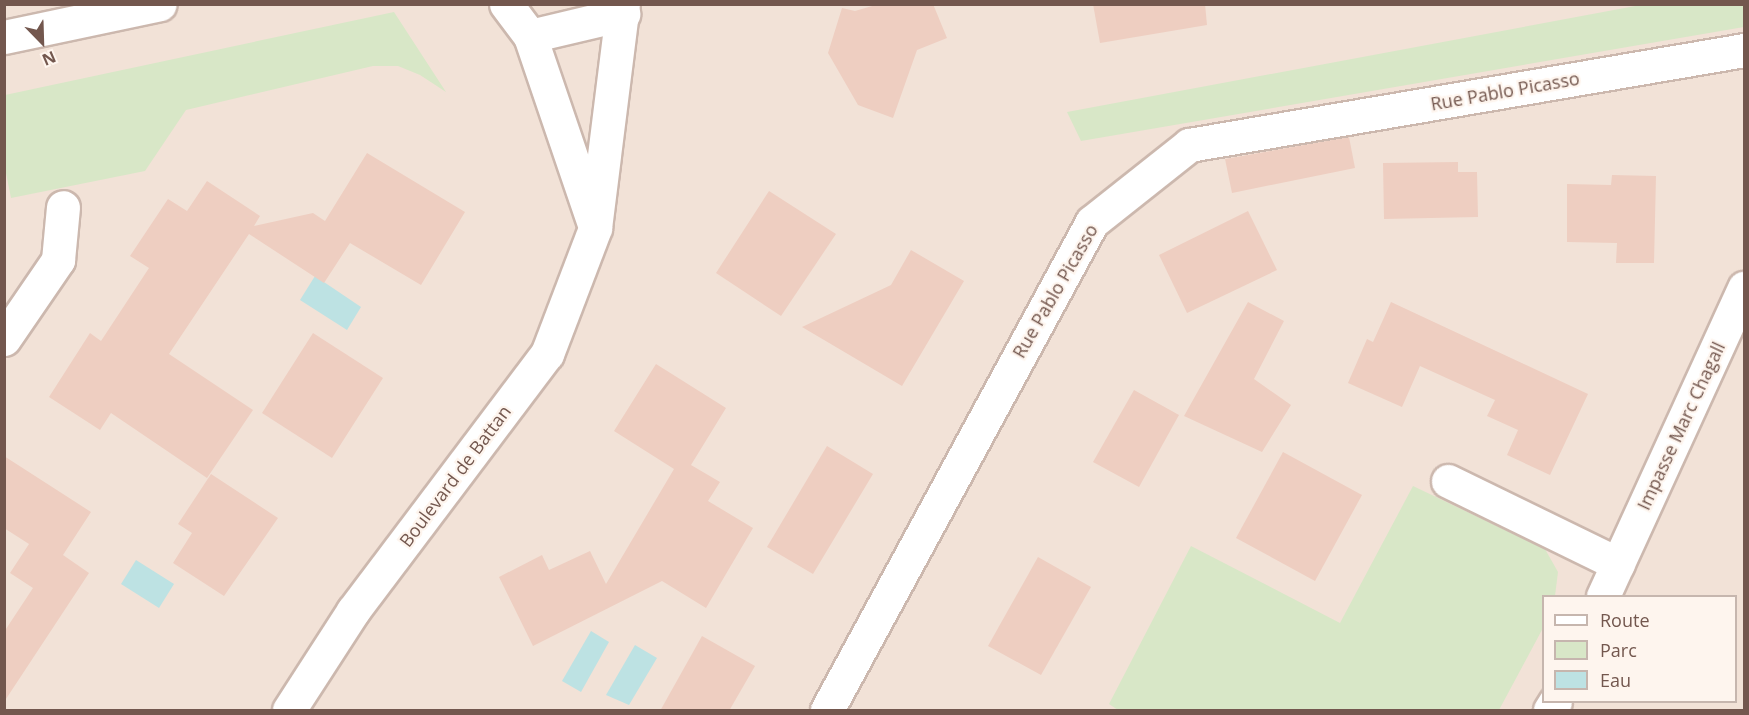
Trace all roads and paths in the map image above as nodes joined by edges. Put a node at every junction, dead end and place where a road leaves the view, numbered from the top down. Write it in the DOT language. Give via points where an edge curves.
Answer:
graph roads {
  1 [pos="160,4"];
  2 [pos="506,4"];
  3 [pos="623,9"];
  4 [pos="530,36"];
  5 [pos="4,37"];
  6 [pos="1744,50"];
  7 [pos="63,207"];
  8 [pos="595,228"];
  9 [pos="1744,288"];
  10 [pos="4,339"];
  11 [pos="1448,481"];
  12 [pos="1618,564"];
  13 [pos="1604,595"];
  14 [pos="289,711"];
  15 [pos="827,711"];
  1 -- 5 [label="street"];
  2 -- 4 [label="street"];
  3 -- 4 [label="street, Boulevard de Battan"];
  3 -- 8 [label="street, Boulevard de Battan"];
  4 -- 8 [label="street"];
  6 -- 15 [label="street, Rue Pablo Picasso" via="1189,145 1092,222"];
  7 -- 10 [label="street" via="58,260"];
  8 -- 14 [label="street, Boulevard de Battan" via="547,354 353,611"];
  9 -- 12 [label="street, Impasse Marc Chagall"];
  11 -- 12 [label="street"];
  12 -- 13 [label="street, Impasse Marc Chagall"];
}
